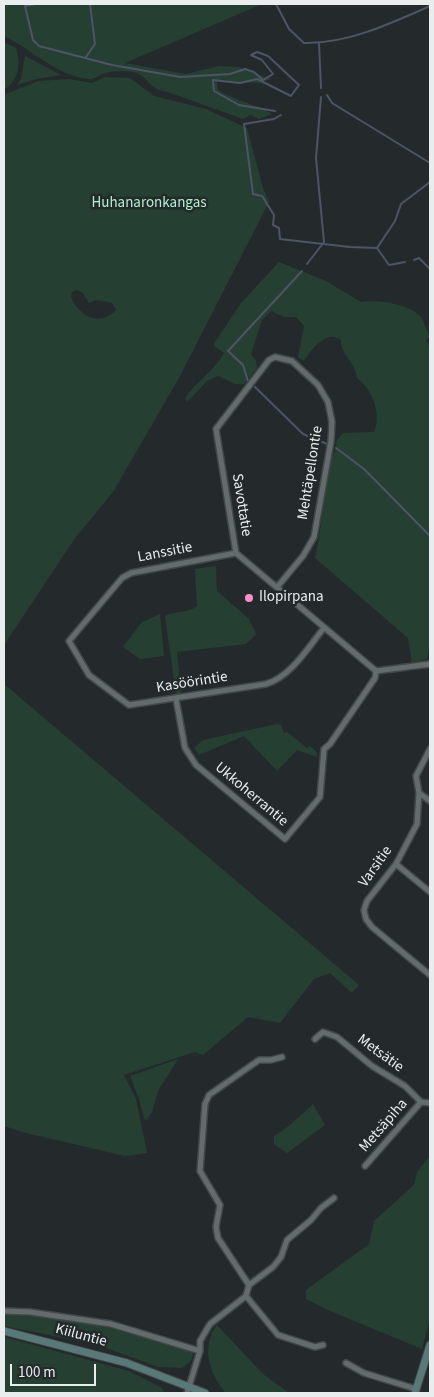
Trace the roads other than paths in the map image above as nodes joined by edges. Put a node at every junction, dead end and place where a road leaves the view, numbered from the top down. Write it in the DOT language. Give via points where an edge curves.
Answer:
graph roads {
  1 [pos="268,360"];
  2 [pos="236,553"];
  3 [pos="278,586"];
  4 [pos="324,628"];
  5 [pos="69,641"];
  6 [pos="430,664"];
  7 [pos="376,671"];
  8 [pos="176,699"];
  9 [pos="430,749"];
  10 [pos="418,793"];
  11 [pos="430,801"];
  12 [pos="396,864"];
  13 [pos="430,892"];
  14 [pos="430,975"];
  15 [pos="315,1039"];
  16 [pos="282,1057"];
  17 [pos="421,1102"];
  18 [pos="430,1103"];
  19 [pos="365,1166"];
  20 [pos="334,1198"];
  21 [pos="249,1285"];
  22 [pos="246,1296"];
  23 [pos="4,1311"];
  24 [pos="4,1331"];
  25 [pos="323,1345"];
  26 [pos="430,1345"];
  27 [pos="200,1351"];
  28 [pos="346,1363"];
  29 [pos="188,1390"];
  30 [pos="416,1391"];
  31 [pos="205,1393"];
  1 -- 2 [label="street, Savottatie" via="216,428"];
  1 -- 3 [label="street, Mehtäpellontie" via="275,357 292,361 318,385 328,402 332,422 314,538"];
  2 -- 3 [label="street, Savottatie"];
  2 -- 5 [label="street, Lanssitie" via="131,573 122,578"];
  3 -- 4 [label="street, Savottatie"];
  4 -- 7 [label="street, Savottatie"];
  4 -- 8 [label="street, Kasöörintie" via="274,682"];
  5 -- 8 [label="street, Kasöörintie" via="89,675 129,705"];
  6 -- 7 [label="street"];
  7 -- 8 [label="street, Ukkoherrantie" via="375,678 324,749 320,797 285,839 196,765 185,748"];
  9 -- 10 [label="street, Varsitie" via="416,776"];
  10 -- 11 [label="street"];
  10 -- 12 [label="street, Varsitie" via="417,824"];
  12 -- 13 [label="street"];
  12 -- 14 [label="street, Varsitie" via="367,901 366,919"];
  15 -- 17 [label="street, Metsätie" via="323,1032 332,1034"];
  16 -- 21 [label="street" via="259,1060 209,1095 205,1104 200,1171 220,1205 216,1227 218,1238"];
  17 -- 18 [label="street"];
  17 -- 19 [label="street, Metsäpiha"];
  20 -- 21 [label="street" via="286,1240 274,1267"];
  21 -- 22 [label="street"];
  22 -- 25 [label="street" via="278,1335 315,1347"];
  22 -- 27 [label="street" via="210,1324 200,1340"];
  23 -- 27 [label="street" via="111,1324"];
  24 -- 29 [label="street, Kiiluntie" via="127,1363"];
  26 -- 30 [label="street"];
  27 -- 29 [label="street"];
  28 -- 30 [label="street" via="364,1373"];
  29 -- 31 [label="street, Kiiluntie"];
}
